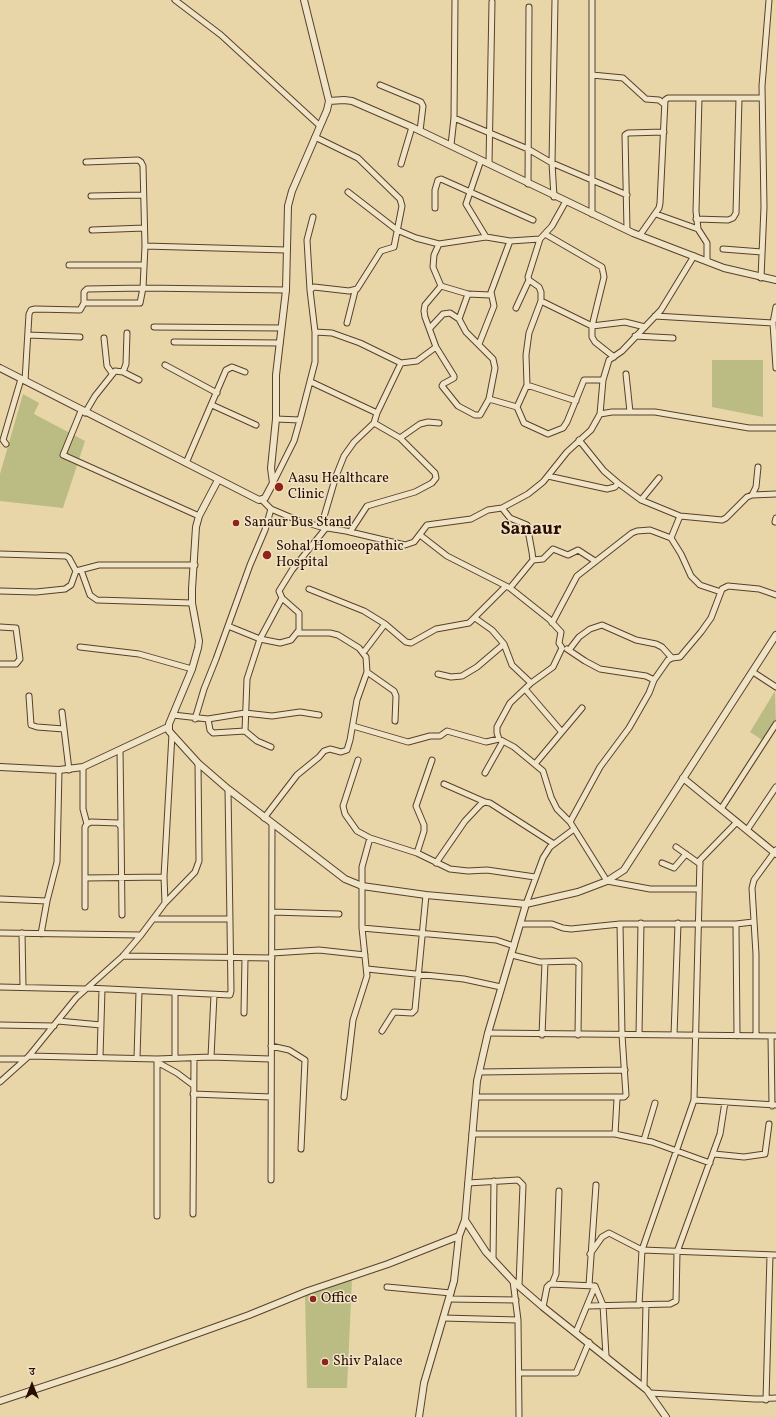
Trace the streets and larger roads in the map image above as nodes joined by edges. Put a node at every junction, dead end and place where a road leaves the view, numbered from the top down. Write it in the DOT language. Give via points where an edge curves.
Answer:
graph roads {
  1 [pos="175,0"];
  2 [pos="304,0"];
  3 [pos="456,0"];
  4 [pos="555,0"];
  5 [pos="592,0"];
  6 [pos="769,0"];
  7 [pos="492,2"];
  8 [pos="529,8"];
  9 [pos="592,75"];
  10 [pos="380,85"];
  11 [pos="699,98"];
  12 [pos="739,98"];
  13 [pos="762,98"];
  14 [pos="329,101"];
  15 [pos="664,104"];
  16 [pos="454,118"];
  17 [pos="320,126"];
  18 [pos="412,127"];
  19 [pos="420,131"];
  20 [pos="664,132"];
  21 [pos="489,133"];
  22 [pos="316,137"];
  23 [pos="451,145"];
  24 [pos="528,149"];
  25 [pos="481,160"];
  26 [pos="86,162"];
  27 [pos="489,163"];
  28 [pos="552,163"];
  29 [pos="401,164"];
  30 [pos="592,179"];
  31 [pos="528,184"];
  32 [pos="348,192"];
  33 [pos="469,192"];
  34 [pos="627,195"];
  35 [pos="91,196"];
  36 [pos="143,196"];
  37 [pos="554,197"];
  38 [pos="566,201"];
  39 [pos="435,208"];
  40 [pos="592,214"];
  41 [pos="656,214"];
  42 [pos="313,217"];
  43 [pos="696,219"];
  44 [pos="533,220"];
  45 [pos="144,228"];
  46 [pos="698,229"];
  47 [pos="92,230"];
  48 [pos="397,230"];
  49 [pos="627,230"];
  50 [pos="545,234"];
  51 [pos="640,235"];
  52 [pos="486,237"];
  53 [pos="540,239"];
  54 [pos="510,241"];
  55 [pos="439,244"];
  56 [pos="145,246"];
  57 [pos="724,249"];
  58 [pos="286,250"];
  59 [pos="762,252"];
  60 [pos="694,256"];
  61 [pos="707,261"];
  62 [pos="69,264"];
  63 [pos="143,265"];
  64 [pos="761,278"];
  65 [pos="529,280"];
  66 [pos="776,280"];
  67 [pos="442,286"];
  68 [pos="142,288"];
  69 [pos="286,290"];
  70 [pos="310,290"];
  71 [pos="355,291"];
  72 [pos="468,294"];
  73 [pos="490,296"];
  74 [pos="541,301"];
  75 [pos="84,303"];
  76 [pos="776,307"];
  77 [pos="516,308"];
  78 [pos="655,316"];
  79 [pos="459,319"];
  80 [pos="347,323"];
  81 [pos="773,323"];
  82 [pos="592,326"];
  83 [pos="154,327"];
  84 [pos="645,327"];
  85 [pos="281,328"];
  86 [pos="430,328"];
  87 [pos="315,332"];
  88 [pos="127,333"];
  89 [pos="28,335"];
  90 [pos="635,336"];
  91 [pos="80,337"];
  92 [pos="104,338"];
  93 [pos="673,338"];
  94 [pos="174,342"];
  95 [pos="280,343"];
  96 [pos="479,344"];
  97 [pos="436,347"];
  98 [pos="614,357"];
  99 [pos="402,363"];
  100 [pos="165,365"];
  101 [pos="0,368"];
  102 [pos="776,368"];
  103 [pos="123,372"];
  104 [pos="245,372"];
  105 [pos="112,373"];
  106 [pos="626,374"];
  107 [pos="23,380"];
  108 [pos="139,380"];
  109 [pos="603,380"];
  110 [pos="311,382"];
  111 [pos="527,385"];
  112 [pos="217,393"];
  113 [pos="489,399"];
  114 [pos="576,401"];
  115 [pos="212,405"];
  116 [pos="517,407"];
  117 [pos="83,412"];
  118 [pos="630,412"];
  119 [pos="377,413"];
  120 [pos="600,414"];
  121 [pos="276,419"];
  122 [pos="300,420"];
  123 [pos="374,423"];
  124 [pos="439,423"];
  125 [pos="256,425"];
  126 [pos="776,427"];
  127 [pos="400,438"];
  128 [pos="579,440"];
  129 [pos="6,444"];
  130 [pos="186,464"];
  131 [pos="758,467"];
  132 [pos="548,476"];
  133 [pos="659,478"];
  134 [pos="218,480"];
  135 [pos="273,483"];
  136 [pos="618,483"];
  137 [pos="752,494"];
  138 [pos="776,494"];
  139 [pos="262,500"];
  140 [pos="641,500"];
  141 [pos="502,508"];
  142 [pos="271,509"];
  143 [pos="199,516"];
  144 [pos="680,516"];
  145 [pos="323,527"];
  146 [pos="350,532"];
  147 [pos="420,535"];
  148 [pos="671,538"];
  149 [pos="0,554"];
  150 [pos="533,560"];
  151 [pos="595,561"];
  152 [pos="195,565"];
  153 [pos="79,570"];
  154 [pos="507,588"];
  155 [pos="309,589"];
  156 [pos="0,591"];
  157 [pos="721,592"];
  158 [pos="776,595"];
  159 [pos="282,598"];
  160 [pos="192,603"];
  161 [pos="475,618"];
  162 [pos="552,623"];
  163 [pos="385,624"];
  164 [pos="228,626"];
  165 [pos="0,627"];
  166 [pos="298,633"];
  167 [pos="776,635"];
  168 [pos="260,639"];
  169 [pos="504,644"];
  170 [pos="80,647"];
  171 [pos="562,648"];
  172 [pos="569,650"];
  173 [pos="363,653"];
  174 [pos="672,658"];
  175 [pos="0,664"];
  176 [pos="192,669"];
  177 [pos="367,672"];
  178 [pos="753,672"];
  179 [pos="438,674"];
  180 [pos="654,680"];
  181 [pos="531,683"];
  182 [pos="776,687"];
  183 [pos="525,689"];
  184 [pos="29,696"];
  185 [pos="582,708"];
  186 [pos="62,712"];
  187 [pos="245,713"];
  188 [pos="173,715"];
  189 [pos="319,715"];
  190 [pos="195,719"];
  191 [pos="208,719"];
  192 [pos="395,721"];
  193 [pos="776,724"];
  194 [pos="352,726"];
  195 [pos="168,727"];
  196 [pos="64,729"];
  197 [pos="246,731"];
  198 [pos="561,731"];
  199 [pos="172,734"];
  200 [pos="501,740"];
  201 [pos="271,747"];
  202 [pos="120,750"];
  203 [pos="358,760"];
  204 [pos="432,760"];
  205 [pos="198,763"];
  206 [pos="535,764"];
  207 [pos="0,767"];
  208 [pos="83,767"];
  209 [pos="59,770"];
  210 [pos="70,770"];
  211 [pos="486,773"];
  212 [pos="684,778"];
  213 [pos="444,784"];
  214 [pos="776,787"];
  215 [pos="228,789"];
  216 [pos="485,802"];
  217 [pos="721,809"];
  218 [pos="264,818"];
  219 [pos="570,822"];
  220 [pos="736,822"];
  221 [pos="87,824"];
  222 [pos="272,824"];
  223 [pos="121,825"];
  224 [pos="574,829"];
  225 [pos="747,830"];
  226 [pos="370,838"];
  227 [pos="554,844"];
  228 [pos="676,847"];
  229 [pos="417,852"];
  230 [pos="775,852"];
  231 [pos="686,854"];
  232 [pos="436,863"];
  233 [pos="662,863"];
  234 [pos="700,864"];
  235 [pos="122,877"];
  236 [pos="164,877"];
  237 [pos="535,877"];
  238 [pos="85,878"];
  239 [pos="607,881"];
  240 [pos="362,886"];
  241 [pos="699,889"];
  242 [pos="426,895"];
  243 [pos="0,899"];
  244 [pos="47,901"];
  245 [pos="165,903"];
  246 [pos="526,904"];
  247 [pos="85,907"];
  248 [pos="272,912"];
  249 [pos="339,914"];
  250 [pos="122,915"];
  251 [pos="154,919"];
  252 [pos="229,919"];
  253 [pos="753,922"];
  254 [pos="641,923"];
  255 [pos="678,923"];
  256 [pos="697,923"];
  257 [pos="520,924"];
  258 [pos="620,924"];
  259 [pos="736,924"];
  260 [pos="362,928"];
  261 [pos="0,933"];
  262 [pos="22,933"];
  263 [pos="424,933"];
  264 [pos="41,934"];
  265 [pos="141,935"];
  266 [pos="514,946"];
  267 [pos="365,955"];
  268 [pos="512,955"];
  269 [pos="123,956"];
  270 [pos="272,956"];
  271 [pos="229,958"];
  272 [pos="245,958"];
  273 [pos="545,962"];
  274 [pos="367,969"];
  275 [pos="418,975"];
  276 [pos="0,987"];
  277 [pos="23,987"];
  278 [pos="501,987"];
  279 [pos="86,988"];
  280 [pos="102,989"];
  281 [pos="139,991"];
  282 [pos="175,993"];
  283 [pos="214,995"];
  284 [pos="244,1013"];
  285 [pos="58,1021"];
  286 [pos="0,1025"];
  287 [pos="101,1025"];
  288 [pos="54,1026"];
  289 [pos="382,1031"];
  290 [pos="488,1033"];
  291 [pos="542,1034"];
  292 [pos="639,1034"];
  293 [pos="578,1035"];
  294 [pos="622,1035"];
  295 [pos="674,1035"];
  296 [pos="696,1035"];
  297 [pos="756,1035"];
  298 [pos="737,1036"];
  299 [pos="773,1036"];
  300 [pos="271,1046"];
  301 [pos="100,1057"];
  302 [pos="211,1057"];
  303 [pos="26,1058"];
  304 [pos="137,1058"];
  305 [pos="175,1058"];
  306 [pos="194,1058"];
  307 [pos="0,1059"];
  308 [pos="270,1059"];
  309 [pos="157,1060"];
  310 [pos="625,1070"];
  311 [pos="480,1072"];
  312 [pos="0,1082"];
  313 [pos="193,1085"];
  314 [pos="193,1094"];
  315 [pos="271,1097"];
  316 [pos="476,1097"];
  317 [pos="344,1098"];
  318 [pos="617,1098"];
  319 [pos="694,1100"];
  320 [pos="725,1102"];
  321 [pos="655,1103"];
  322 [pos="774,1106"];
  323 [pos="769,1124"];
  324 [pos="472,1134"];
  325 [pos="615,1134"];
  326 [pos="644,1140"];
  327 [pos="301,1149"];
  328 [pos="676,1151"];
  329 [pos="714,1154"];
  330 [pos="710,1163"];
  331 [pos="270,1180"];
  332 [pos="494,1181"];
  333 [pos="468,1183"];
  334 [pos="596,1185"];
  335 [pos="559,1191"];
  336 [pos="193,1214"];
  337 [pos="157,1216"];
  338 [pos="465,1220"];
  339 [pos="459,1236"];
  340 [pos="642,1250"];
  341 [pos="677,1252"];
  342 [pos="590,1254"];
  343 [pos="770,1255"];
  344 [pos="776,1255"];
  345 [pos="493,1260"];
  346 [pos="513,1281"];
  347 [pos="552,1284"];
  348 [pos="589,1285"];
  349 [pos="519,1286"];
  350 [pos="595,1286"];
  351 [pos="387,1287"];
  352 [pos="451,1292"];
  353 [pos="449,1299"];
  354 [pos="516,1300"];
  355 [pos="646,1304"];
  356 [pos="603,1305"];
  357 [pos="639,1305"];
  358 [pos="588,1306"];
  359 [pos="544,1307"];
  360 [pos="443,1318"];
  361 [pos="518,1320"];
  362 [pos="576,1332"];
  363 [pos="589,1342"];
  364 [pos="606,1356"];
  365 [pos="519,1373"];
  366 [pos="644,1387"];
  367 [pos="650,1393"];
  368 [pos="776,1398"];
  369 [pos="766,1400"];
  370 [pos="0,1401"];
  371 [pos="519,1416"];
  372 [pos="419,1417"];
  373 [pos="666,1417"];
  1 -- 17 [label="street" via="221,35"];
  2 -- 14 [label="street"];
  3 -- 16 [label="street"];
  4 -- 28 [label="street"];
  5 -- 9 [label="street"];
  6 -- 13 [label="street"];
  7 -- 21 [label="street"];
  8 -- 24 [label="street"];
  9 -- 15 [label="street" via="623,78 646,99 659,100"];
  9 -- 30 [label="street"];
  10 -- 19 [label="street" via="421,102 423,106"];
  11 -- 12 [label="street"];
  11 -- 15 [label="street" via="668,98"];
  11 -- 43 [label="street"];
  12 -- 13 [label="street"];
  12 -- 43 [label="street" via="736,213 728,220"];
  13 -- 59 [label="street"];
  14 -- 17 [label="street"];
  14 -- 18 [label="street" via="352,101"];
  15 -- 20 [label="street"];
  16 -- 21 [label="street"];
  16 -- 23 [label="street"];
  17 -- 22 [label="street"];
  18 -- 19 [label="street"];
  18 -- 29 [label="street"];
  19 -- 23 [label="street"];
  20 -- 34 [label="street" via="625,135"];
  20 -- 41 [label="street" via="660,203"];
  21 -- 24 [label="street"];
  21 -- 27 [label="street"];
  22 -- 48 [label="street" via="358,158 400,199 402,206"];
  22 -- 58 [label="street" via="288,206"];
  23 -- 25 [label="street"];
  24 -- 28 [label="street"];
  24 -- 31 [label="street"];
  25 -- 27 [label="street"];
  25 -- 33 [label="street"];
  26 -- 36 [label="street" via="138,160 143,166"];
  27 -- 31 [label="street"];
  28 -- 30 [label="street"];
  28 -- 37 [label="street"];
  30 -- 34 [label="street"];
  30 -- 40 [label="street"];
  31 -- 37 [label="street"];
  32 -- 48 [label="street"];
  33 -- 39 [label="street" via="439,180 434,193"];
  33 -- 44 [label="street"];
  33 -- 52 [label="street" via="466,198 467,209"];
  34 -- 49 [label="street"];
  35 -- 36 [label="street"];
  36 -- 45 [label="street"];
  37 -- 38 [label="street"];
  38 -- 40 [label="street"];
  38 -- 50 [label="street"];
  40 -- 49 [label="street"];
  41 -- 46 [label="street"];
  41 -- 51 [label="street"];
  42 -- 70 [label="street" via="307,240"];
  43 -- 46 [label="street"];
  45 -- 47 [label="street"];
  45 -- 56 [label="street"];
  46 -- 61 [label="street" via="707,243"];
  48 -- 55 [label="street"];
  48 -- 71 [label="street" via="394,247 382,251"];
  49 -- 51 [label="street"];
  50 -- 53 [label="street"];
  50 -- 82 [label="street" via="602,267 604,277"];
  51 -- 60 [label="street"];
  52 -- 54 [label="street"];
  52 -- 55 [label="street"];
  53 -- 54 [label="street"];
  53 -- 65 [label="street"];
  54 -- 73 [label="street"];
  55 -- 67 [label="street" via="434,255 434,267"];
  56 -- 58 [label="street"];
  56 -- 63 [label="street"];
  57 -- 59 [label="street"];
  58 -- 69 [label="street"];
  59 -- 64 [label="street"];
  60 -- 61 [label="street"];
  60 -- 78 [label="street" via="681,280"];
  61 -- 64 [label="street"];
  62 -- 63 [label="street"];
  63 -- 68 [label="street"];
  64 -- 66 [label="street"];
  65 -- 74 [label="street" via="539,287"];
  65 -- 77 [label="street"];
  67 -- 72 [label="street"];
  67 -- 86 [label="street" via="425,306 425,318"];
  68 -- 69 [label="street"];
  68 -- 75 [label="street" via="88,289 84,292"];
  68 -- 75 [label="street" via="142,300 138,304"];
  69 -- 85 [label="street"];
  70 -- 71 [label="street" via="314,287"];
  70 -- 87 [label="street"];
  71 -- 80 [label="street"];
  72 -- 73 [label="street"];
  72 -- 79 [label="street"];
  73 -- 96 [label="street" via="494,306"];
  74 -- 82 [label="street"];
  74 -- 111 [label="street" via="529,333 526,355"];
  75 -- 89 [label="street" via="80,310 31,310"];
  76 -- 81 [label="street"];
  78 -- 81 [label="street"];
  78 -- 84 [label="street"];
  79 -- 86 [label="street" via="447,313"];
  79 -- 96 [label="street" via="466,332"];
  81 -- 102 [label="street"];
  82 -- 84 [label="street" via="617,322"];
  82 -- 98 [label="street" via="592,340"];
  83 -- 85 [label="street"];
  84 -- 90 [label="street"];
  85 -- 95 [label="street"];
  86 -- 97 [label="street"];
  87 -- 99 [label="street" via="332,333"];
  87 -- 110 [label="street" via="315,362"];
  88 -- 103 [label="street" via="126,364"];
  89 -- 91 [label="street"];
  89 -- 107 [label="street"];
  90 -- 93 [label="street"];
  90 -- 98 [label="street"];
  92 -- 105 [label="street" via="107,366"];
  94 -- 95 [label="street"];
  95 -- 121 [label="street" via="276,375"];
  96 -- 113 [label="street" via="495,363"];
  97 -- 99 [label="street" via="417,361"];
  97 -- 113 [label="street" via="454,376 442,386 454,403 478,416 483,413"];
  98 -- 109 [label="street" via="609,360"];
  99 -- 119 [label="street"];
  100 -- 112 [label="street"];
  101 -- 107 [label="street"];
  103 -- 105 [label="street"];
  103 -- 108 [label="street"];
  104 -- 112 [label="street" via="228,367"];
  105 -- 117 [label="street"];
  106 -- 118 [label="street"];
  107 -- 117 [label="street"];
  107 -- 129 [label="street" via="3,440"];
  109 -- 114 [label="street" via="584,380"];
  109 -- 120 [label="street"];
  110 -- 119 [label="street"];
  110 -- 122 [label="street"];
  111 -- 114 [label="street"];
  111 -- 116 [label="street"];
  112 -- 115 [label="street"];
  113 -- 116 [label="street"];
  114 -- 116 [label="street" via="563,428 548,434 524,423"];
  115 -- 125 [label="street"];
  115 -- 130 [label="street"];
  117 -- 130 [label="street"];
  117 -- 143 [label="street" via="63,455"];
  118 -- 120 [label="street"];
  118 -- 126 [label="street" via="674,415 749,428"];
  119 -- 123 [label="street"];
  120 -- 128 [label="street" via="591,430"];
  121 -- 122 [label="street"];
  121 -- 135 [label="street"];
  122 -- 135 [label="street" via="294,441"];
  123 -- 127 [label="street"];
  123 -- 145 [label="street" via="354,442 344,456"];
  124 -- 127 [label="street" via="420,424"];
  127 -- 146 [label="street" via="435,473 435,480 415,492 367,506"];
  128 -- 132 [label="street"];
  128 -- 136 [label="street"];
  130 -- 134 [label="street"];
  131 -- 137 [label="street" via="756,487"];
  132 -- 136 [label="street" via="607,489 615,488"];
  132 -- 141 [label="street" via="528,494"];
  133 -- 140 [label="street"];
  134 -- 139 [label="street"];
  134 -- 143 [label="street"];
  135 -- 139 [label="street"];
  136 -- 140 [label="street"];
  137 -- 138 [label="street"];
  137 -- 144 [label="street" via="722,520"];
  139 -- 142 [label="street"];
  140 -- 144 [label="street"];
  141 -- 147 [label="street" via="488,510 464,521 432,523 424,527"];
  141 -- 150 [label="street" via="510,518 527,525"];
  142 -- 145 [label="street"];
  142 -- 164 [label="street" via="268,523"];
  143 -- 152 [label="street" via="196,527"];
  144 -- 148 [label="street"];
  145 -- 146 [label="street"];
  145 -- 159 [label="street" via="285,579 279,591"];
  146 -- 147 [label="street" via="405,546 414,542"];
  147 -- 154 [label="street" via="447,556"];
  148 -- 151 [label="street" via="650,530 637,531"];
  148 -- 157 [label="street" via="696,582"];
  149 -- 153 [label="street" via="66,556"];
  150 -- 151 [label="street" via="543,558 553,549 568,555 578,550"];
  150 -- 154 [label="street"];
  151 -- 162 [label="street" via="577,576"];
  152 -- 153 [label="street" via="100,565"];
  152 -- 160 [label="street"];
  153 -- 156 [label="street" via="71,585 65,589 36,592"];
  153 -- 160 [label="street" via="90,595 97,600"];
  154 -- 161 [label="street"];
  154 -- 162 [label="street"];
  155 -- 163 [label="street" via="364,611"];
  157 -- 158 [label="street" via="728,586 759,589"];
  157 -- 174 [label="street" via="711,618 701,632 680,657"];
  159 -- 166 [label="street" via="299,613"];
  159 -- 168 [label="street"];
  160 -- 176 [label="street" via="199,641"];
  161 -- 163 [label="street" via="464,626 436,629 411,643 406,642"];
  161 -- 169 [label="street" via="492,630"];
  162 -- 171 [label="street" via="561,632 559,643"];
  163 -- 173 [label="street"];
  164 -- 168 [label="street"];
  164 -- 190 [label="street"];
  165 -- 175 [label="street" via="16,628 20,659 16,664"];
  166 -- 168 [label="street" via="287,642"];
  166 -- 173 [label="street" via="323,632 338,635 353,643"];
  167 -- 178 [label="street"];
  168 -- 187 [label="street" via="247,679"];
  169 -- 179 [label="street" via="462,676"];
  169 -- 181 [label="street" via="512,665"];
  170 -- 176 [label="street" via="139,654"];
  171 -- 172 [label="street"];
  171 -- 181 [label="street" via="553,667"];
  172 -- 174 [label="street" via="590,629 602,625 636,640 656,644"];
  172 -- 180 [label="street" via="600,669 646,676"];
  173 -- 177 [label="street" via="366,657"];
  174 -- 180 [label="street"];
  176 -- 188 [label="street"];
  177 -- 192 [label="street" via="394,691"];
  177 -- 194 [label="street" via="357,700"];
  178 -- 182 [label="street"];
  178 -- 212 [label="street"];
  180 -- 219 [label="street" via="629,728 600,767"];
  181 -- 183 [label="street"];
  183 -- 198 [label="street"];
  183 -- 200 [label="street" via="510,703 499,722 497,733"];
  184 -- 196 [label="street" via="31,725"];
  185 -- 198 [label="street"];
  186 -- 196 [label="street"];
  187 -- 189 [label="street" via="272,716 300,712"];
  187 -- 191 [label="street"];
  187 -- 197 [label="street"];
  188 -- 190 [label="street"];
  188 -- 195 [label="street"];
  190 -- 191 [label="street"];
  191 -- 197 [label="street" via="213,733"];
  193 -- 217 [label="street"];
  194 -- 200 [label="street" via="408,742 440,736 447,731 486,742"];
  194 -- 218 [label="street" via="347,750 324,751 297,775"];
  195 -- 199 [label="street"];
  195 -- 202 [label="street"];
  196 -- 210 [label="street"];
  197 -- 201 [label="street" via="257,742"];
  198 -- 206 [label="street"];
  199 -- 205 [label="street"];
  199 -- 236 [label="street"];
  200 -- 206 [label="street" via="514,746"];
  200 -- 211 [label="street"];
  202 -- 208 [label="street"];
  202 -- 223 [label="street"];
  203 -- 226 [label="street" via="343,806 357,831"];
  204 -- 229 [label="street" via="416,806 424,825"];
  205 -- 215 [label="street"];
  205 -- 245 [label="street" via="199,861 194,872"];
  206 -- 219 [label="street" via="543,771 557,809"];
  207 -- 209 [label="street"];
  208 -- 210 [label="street"];
  208 -- 221 [label="street" via="83,809"];
  209 -- 210 [label="street"];
  209 -- 244 [label="street" via="58,856"];
  212 -- 217 [label="street"];
  212 -- 239 [label="street" via="629,864 617,876"];
  213 -- 216 [label="street"];
  214 -- 225 [label="street"];
  215 -- 218 [label="street"];
  215 -- 252 [label="street"];
  216 -- 227 [label="street"];
  216 -- 232 [label="street" via="465,821"];
  217 -- 220 [label="street"];
  218 -- 222 [label="street"];
  219 -- 224 [label="street"];
  220 -- 225 [label="street"];
  220 -- 234 [label="street" via="703,855"];
  221 -- 223 [label="street" via="98,822"];
  221 -- 238 [label="street"];
  222 -- 240 [label="street" via="345,879"];
  222 -- 248 [label="street"];
  223 -- 235 [label="street"];
  224 -- 227 [label="street"];
  224 -- 239 [label="street"];
  225 -- 230 [label="street"];
  226 -- 229 [label="street"];
  226 -- 240 [label="street" via="363,862"];
  227 -- 237 [label="street" via="543,858"];
  228 -- 231 [label="street"];
  229 -- 232 [label="street"];
  230 -- 253 [label="street" via="754,880"];
  231 -- 233 [label="street" via="674,868"];
  231 -- 234 [label="street"];
  232 -- 237 [label="street" via="458,871 487,870"];
  234 -- 241 [label="street"];
  235 -- 236 [label="street"];
  235 -- 238 [label="street"];
  235 -- 250 [label="street"];
  236 -- 245 [label="street"];
  237 -- 246 [label="street"];
  238 -- 247 [label="street"];
  239 -- 241 [label="street" via="650,889"];
  239 -- 246 [label="street" via="578,892"];
  240 -- 242 [label="street"];
  240 -- 260 [label="street"];
  241 -- 256 [label="street"];
  242 -- 246 [label="street"];
  242 -- 263 [label="street"];
  243 -- 244 [label="street"];
  244 -- 264 [label="street"];
  245 -- 251 [label="street"];
  246 -- 257 [label="street"];
  248 -- 249 [label="street"];
  248 -- 270 [label="street"];
  251 -- 252 [label="street"];
  251 -- 265 [label="street"];
  252 -- 271 [label="street"];
  253 -- 259 [label="street"];
  253 -- 297 [label="street" via="756,954"];
  254 -- 255 [label="street"];
  254 -- 258 [label="street"];
  254 -- 292 [label="street"];
  255 -- 256 [label="street"];
  255 -- 295 [label="street"];
  256 -- 259 [label="street"];
  256 -- 296 [label="street"];
  257 -- 258 [label="street" via="552,924 571,929"];
  257 -- 266 [label="street"];
  258 -- 294 [label="street"];
  259 -- 298 [label="street"];
  260 -- 263 [label="street"];
  260 -- 267 [label="street"];
  261 -- 262 [label="street"];
  262 -- 264 [label="street"];
  262 -- 277 [label="street"];
  263 -- 266 [label="street" via="496,940"];
  263 -- 275 [label="street"];
  264 -- 265 [label="street"];
  265 -- 269 [label="street"];
  266 -- 268 [label="street"];
  267 -- 270 [label="street" via="319,950"];
  267 -- 274 [label="street"];
  268 -- 273 [label="street"];
  268 -- 278 [label="street"];
  269 -- 271 [label="street"];
  269 -- 279 [label="street"];
  270 -- 272 [label="street"];
  270 -- 300 [label="street"];
  271 -- 272 [label="street"];
  271 -- 283 [label="street" via="230,995"];
  272 -- 284 [label="street"];
  273 -- 291 [label="street"];
  273 -- 293 [label="street" via="575,961 579,964"];
  274 -- 275 [label="street"];
  274 -- 317 [label="street" via="353,1020"];
  275 -- 278 [label="street" via="470,980"];
  275 -- 289 [label="street" via="414,1012 394,1012"];
  276 -- 277 [label="street"];
  277 -- 279 [label="street"];
  278 -- 290 [label="street"];
  279 -- 280 [label="street"];
  279 -- 285 [label="street"];
  280 -- 281 [label="street"];
  280 -- 287 [label="street"];
  281 -- 282 [label="street"];
  281 -- 304 [label="street"];
  282 -- 283 [label="street"];
  282 -- 305 [label="street"];
  283 -- 302 [label="street"];
  285 -- 287 [label="street"];
  285 -- 288 [label="street"];
  286 -- 288 [label="street"];
  287 -- 301 [label="street"];
  288 -- 303 [label="street"];
  290 -- 291 [label="street"];
  290 -- 311 [label="street"];
  291 -- 293 [label="street"];
  292 -- 294 [label="street"];
  292 -- 295 [label="street"];
  293 -- 294 [label="street"];
  294 -- 310 [label="street"];
  295 -- 296 [label="street"];
  296 -- 298 [label="street"];
  296 -- 319 [label="street"];
  297 -- 298 [label="street"];
  297 -- 299 [label="street"];
  299 -- 322 [label="street"];
  300 -- 308 [label="street"];
  300 -- 327 [label="street" via="285,1048 305,1060"];
  301 -- 303 [label="street"];
  301 -- 304 [label="street"];
  302 -- 306 [label="street"];
  302 -- 308 [label="street"];
  303 -- 307 [label="street"];
  303 -- 312 [label="street"];
  304 -- 309 [label="street"];
  305 -- 306 [label="street"];
  305 -- 309 [label="street"];
  306 -- 313 [label="street"];
  308 -- 315 [label="street"];
  309 -- 313 [label="street"];
  309 -- 337 [label="street"];
  310 -- 311 [label="street"];
  310 -- 318 [label="street" via="626,1095 624,1098"];
  311 -- 316 [label="street"];
  313 -- 314 [label="street"];
  314 -- 315 [label="street"];
  314 -- 336 [label="street"];
  315 -- 331 [label="street"];
  316 -- 318 [label="street"];
  316 -- 324 [label="street"];
  318 -- 325 [label="street"];
  319 -- 320 [label="street"];
  319 -- 328 [label="street"];
  320 -- 322 [label="street"];
  320 -- 329 [label="street" via="722,1128"];
  321 -- 326 [label="street"];
  323 -- 329 [label="street" via="765,1154 744,1157"];
  324 -- 325 [label="street"];
  324 -- 333 [label="street"];
  325 -- 326 [label="street"];
  326 -- 328 [label="street"];
  328 -- 330 [label="street"];
  328 -- 340 [label="street"];
  329 -- 330 [label="street"];
  330 -- 341 [label="street"];
  332 -- 333 [label="street"];
  332 -- 345 [label="street"];
  332 -- 349 [label="street" via="518,1180 523,1185"];
  333 -- 338 [label="street"];
  334 -- 342 [label="street"];
  335 -- 347 [label="street" via="556,1274"];
  338 -- 339 [label="street"];
  338 -- 345 [label="street"];
  339 -- 352 [label="street"];
  339 -- 370 [label="street" via="249,1315"];
  340 -- 341 [label="street"];
  340 -- 342 [label="street" via="609,1233 602,1237"];
  340 -- 357 [label="street"];
  341 -- 343 [label="street"];
  341 -- 355 [label="street" via="676,1301 670,1304"];
  342 -- 348 [label="street"];
  343 -- 344 [label="street"];
  343 -- 369 [label="street"];
  345 -- 346 [label="street"];
  346 -- 349 [label="street"];
  346 -- 354 [label="street"];
  347 -- 348 [label="street"];
  347 -- 359 [label="street" via="547,1287"];
  348 -- 350 [label="street"];
  349 -- 359 [label="street"];
  350 -- 356 [label="street"];
  350 -- 358 [label="street"];
  351 -- 352 [label="street"];
  352 -- 353 [label="street"];
  353 -- 354 [label="street"];
  353 -- 360 [label="street"];
  354 -- 361 [label="street"];
  355 -- 357 [label="street"];
  355 -- 366 [label="street"];
  356 -- 357 [label="street"];
  356 -- 358 [label="street"];
  356 -- 364 [label="street"];
  358 -- 362 [label="street"];
  359 -- 362 [label="street"];
  360 -- 361 [label="street"];
  360 -- 372 [label="street" via="424,1383"];
  361 -- 365 [label="street"];
  362 -- 363 [label="street"];
  363 -- 364 [label="street"];
  363 -- 365 [label="street" via="576,1373"];
  364 -- 366 [label="street"];
  365 -- 371 [label="street"];
  366 -- 367 [label="street"];
  367 -- 369 [label="street"];
  367 -- 373 [label="street"];
  368 -- 369 [label="street"];
}
